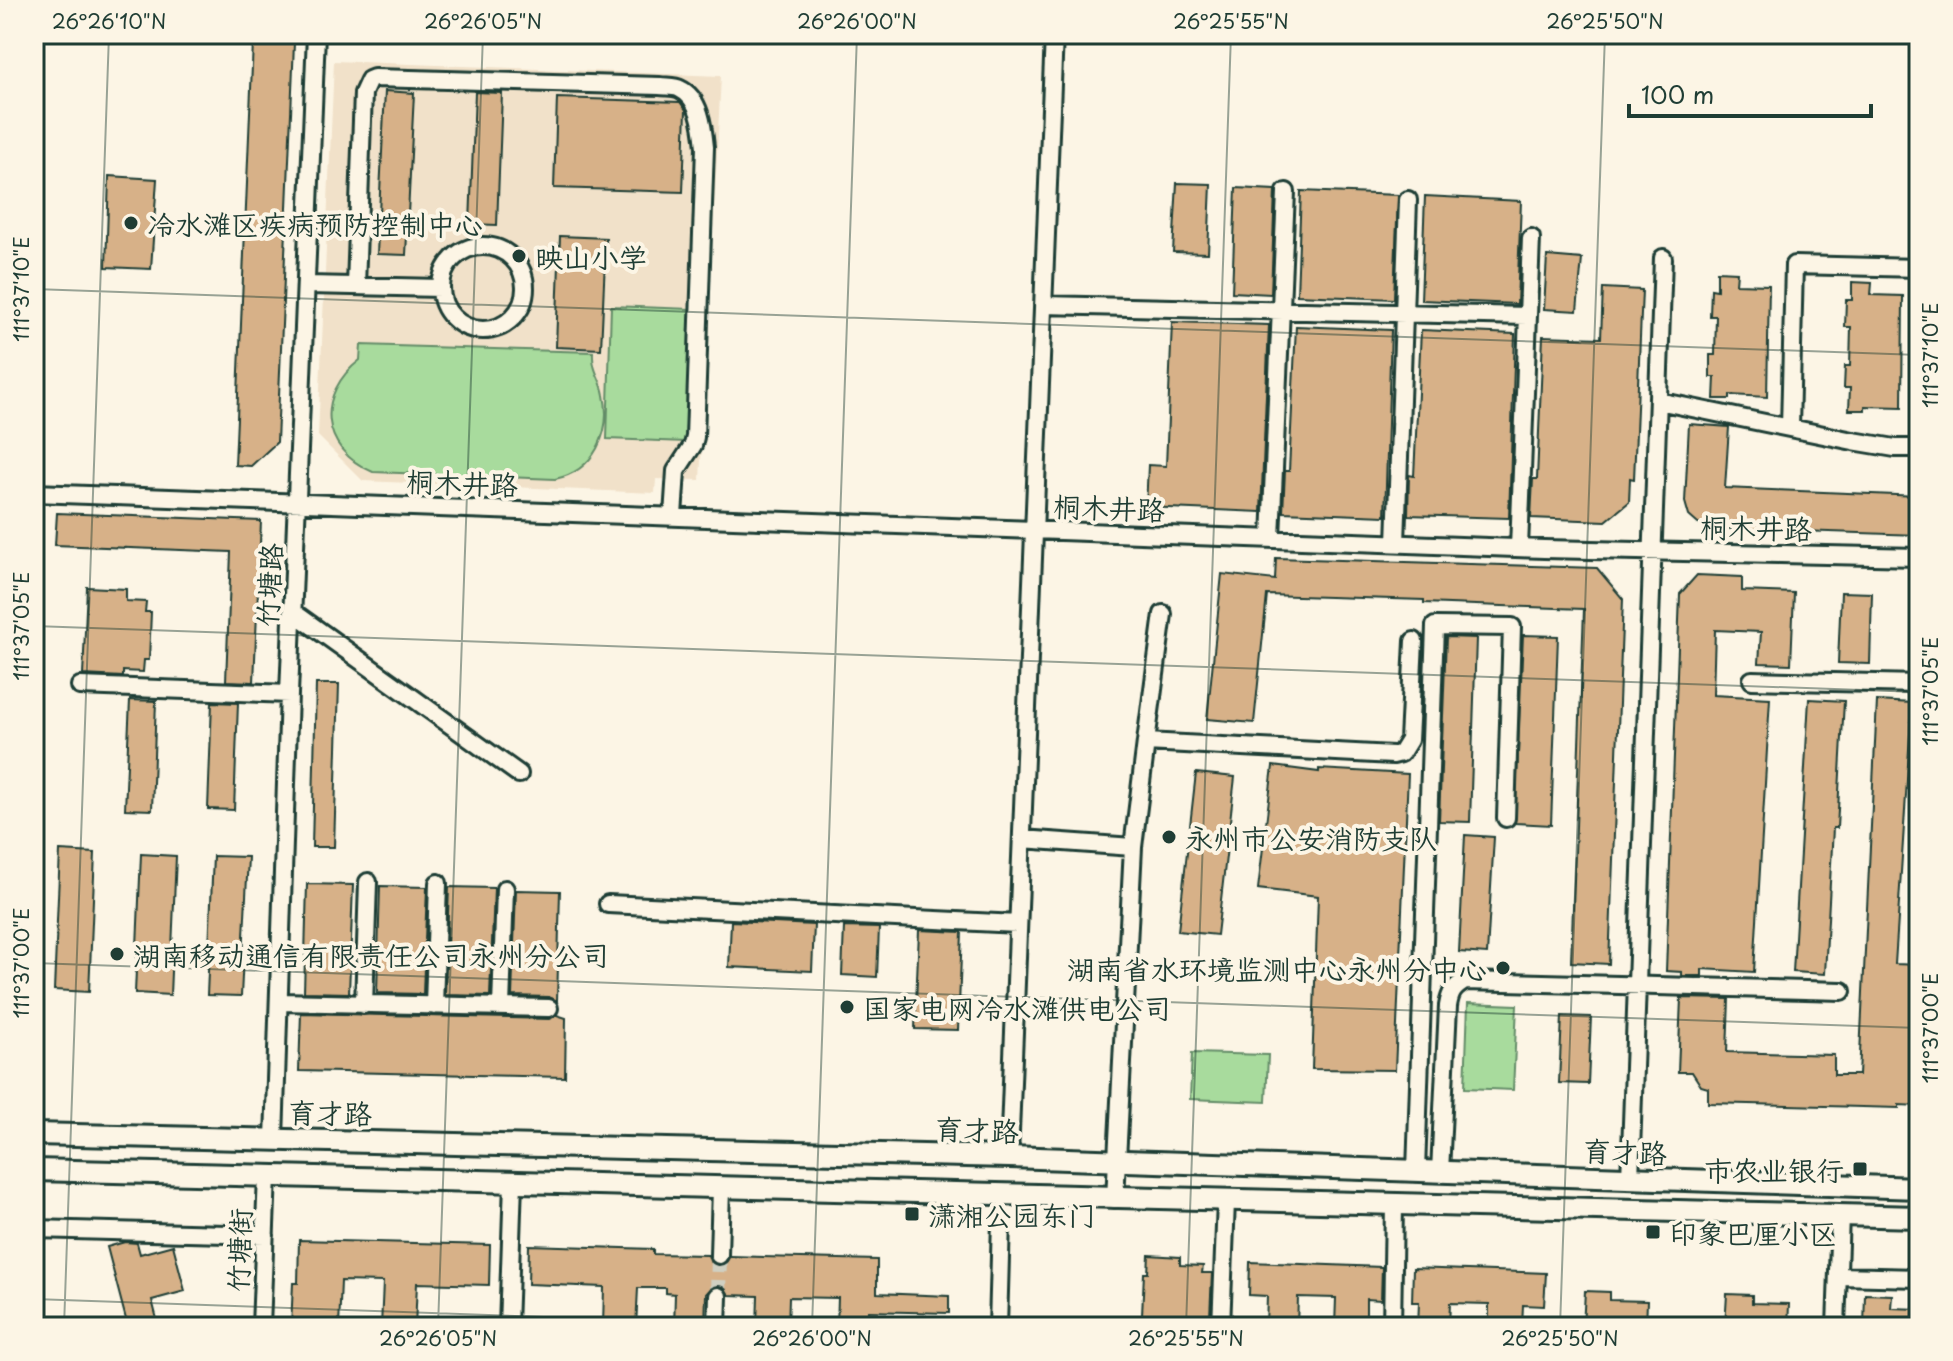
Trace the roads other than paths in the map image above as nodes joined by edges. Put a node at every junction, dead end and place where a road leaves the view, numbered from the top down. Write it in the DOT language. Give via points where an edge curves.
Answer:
graph roads {
  1 [pos="316,34"];
  2 [pos="1054,34"];
  3 [pos="1286,192"];
  4 [pos="1408,200"];
  5 [pos="1531,238"];
  6 [pos="1663,258"];
  7 [pos="1919,268"];
  8 [pos="308,285"];
  9 [pos="356,286"];
  10 [pos="441,288"];
  11 [pos="1043,305"];
  12 [pos="1281,310"];
  13 [pos="1404,313"];
  14 [pos="1528,316"];
  15 [pos="1658,401"];
  16 [pos="1790,428"];
  17 [pos="1919,448"];
  18 [pos="34,493"];
  19 [pos="298,502"];
  20 [pos="673,516"];
  21 [pos="1036,530"];
  22 [pos="1271,538"];
  23 [pos="1396,543"];
  24 [pos="1519,548"];
  25 [pos="1653,551"];
  26 [pos="1919,557"];
  27 [pos="293,612"];
  28 [pos="1163,614"];
  29 [pos="1414,641"];
  30 [pos="1752,680"];
  31 [pos="1919,684"];
  32 [pos="80,686"];
  33 [pos="289,694"];
  34 [pos="1146,742"];
  35 [pos="519,774"];
  36 [pos="1506,818"];
  37 [pos="1022,839"];
  38 [pos="1133,847"];
  39 [pos="368,882"];
  40 [pos="438,883"];
  41 [pos="505,889"];
  42 [pos="608,904"];
  43 [pos="1018,924"];
  44 [pos="1637,987"];
  45 [pos="1842,991"];
  46 [pos="280,1002"];
  47 [pos="364,1005"];
  48 [pos="434,1006"];
  49 [pos="501,1007"];
  50 [pos="549,1008"];
  51 [pos="34,1134"];
  52 [pos="274,1139"];
  53 [pos="1009,1157"];
  54 [pos="1117,1161"];
  55 [pos="34,1170"];
  56 [pos="1416,1171"];
  57 [pos="1440,1172"];
  58 [pos="267,1175"];
  59 [pos="1630,1179"];
  60 [pos="513,1182"];
  61 [pos="721,1188"];
  62 [pos="1919,1188"];
  63 [pos="1115,1199"];
  64 [pos="1226,1201"];
  65 [pos="1394,1205"];
  66 [pos="1840,1215"];
  67 [pos="1919,1217"];
  68 [pos="1001,1221"];
  69 [pos="34,1229"];
  70 [pos="265,1235"];
  71 [pos="719,1255"];
  72 [pos="1838,1276"];
  73 [pos="1919,1278"];
  74 [pos="718,1296"];
  75 [pos="261,1327"];
  76 [pos="508,1327"];
  77 [pos="717,1327"];
  78 [pos="998,1327"];
  79 [pos="1221,1327"];
  80 [pos="1392,1327"];
  81 [pos="1836,1327"];
  1 -- 8 [label="street, 竹塘路"];
  2 -- 11 [label="street"];
  3 -- 12 [label="street"];
  4 -- 13 [label="street"];
  5 -- 14 [label="street"];
  6 -- 15 [label="street"];
  7 -- 16 [label="street" via="1794,265"];
  8 -- 9 [label="street"];
  8 -- 19 [label="street, 竹塘路"];
  9 -- 10 [label="street"];
  9 -- 20 [label="street" via="363,93 369,80 680,89 699,113 705,147 695,437 676,471"];
  10 -- 10 [label="street" via="456,321 482,331 509,322 519,311 525,284 522,271 504,251 477,246 453,258"];
  11 -- 12 [label="street"];
  11 -- 21 [label="street"];
  12 -- 13 [label="street"];
  12 -- 22 [label="street"];
  13 -- 14 [label="street"];
  13 -- 23 [label="street"];
  14 -- 24 [label="street"];
  15 -- 16 [label="street"];
  15 -- 25 [label="street"];
  16 -- 17 [label="street"];
  18 -- 19 [label="street, 桐木井路"];
  19 -- 20 [label="street, 桐木井路"];
  19 -- 27 [label="street, 竹塘路"];
  20 -- 21 [label="street, 桐木井路"];
  21 -- 22 [label="street, 桐木井路"];
  21 -- 37 [label="street"];
  22 -- 23 [label="street, 桐木井路"];
  23 -- 24 [label="street, 桐木井路"];
  24 -- 25 [label="street, 桐木井路"];
  25 -- 26 [label="street, 桐木井路"];
  25 -- 44 [label="street"];
  27 -- 33 [label="street, 竹塘路"];
  27 -- 35 [label="street"];
  28 -- 34 [label="street"];
  29 -- 34 [label="street" via="1409,740 1401,753"];
  30 -- 31 [label="street"];
  32 -- 33 [label="street"];
  33 -- 46 [label="street, 竹塘路"];
  34 -- 38 [label="street"];
  36 -- 56 [label="street" via="1512,627 1435,626"];
  37 -- 38 [label="street"];
  37 -- 43 [label="street"];
  38 -- 54 [label="street"];
  39 -- 47 [label="street"];
  40 -- 48 [label="street"];
  41 -- 49 [label="street"];
  42 -- 43 [label="street"];
  43 -- 53 [label="street"];
  44 -- 45 [label="street"];
  44 -- 57 [label="street" via="1478,981 1456,986 1448,1006"];
  44 -- 59 [label="street"];
  46 -- 47 [label="street"];
  46 -- 52 [label="street, 竹塘路"];
  47 -- 48 [label="street"];
  48 -- 49 [label="street"];
  49 -- 50 [label="street"];
  51 -- 52 [label="main road, 育才路"];
  52 -- 53 [label="main road, 育才路"];
  53 -- 54 [label="main road, 育才路"];
  54 -- 56 [label="main road, 育才路"];
  54 -- 63 [label="street"];
  55 -- 58 [label="main road, 育才路"];
  56 -- 57 [label="main road, 育才路"];
  57 -- 59 [label="main road, 育才路"];
  58 -- 60 [label="main road, 育才路"];
  58 -- 70 [label="street, 竹塘街"];
  59 -- 62 [label="main road, 育才路"];
  60 -- 61 [label="main road, 育才路"];
  60 -- 76 [label="street"];
  61 -- 63 [label="main road, 育才路"];
  61 -- 71 [label="street"];
  63 -- 64 [label="main road, 育才路"];
  64 -- 65 [label="main road, 育才路"];
  64 -- 79 [label="street"];
  65 -- 66 [label="main road, 育才路"];
  65 -- 80 [label="street"];
  66 -- 67 [label="main road, 育才路"];
  66 -- 72 [label="street"];
  68 -- 78 [label="street"];
  69 -- 70 [label="street"];
  70 -- 75 [label="street, 竹塘街"];
  72 -- 73 [label="street"];
  72 -- 81 [label="street"];
  74 -- 77 [label="street"];
}
